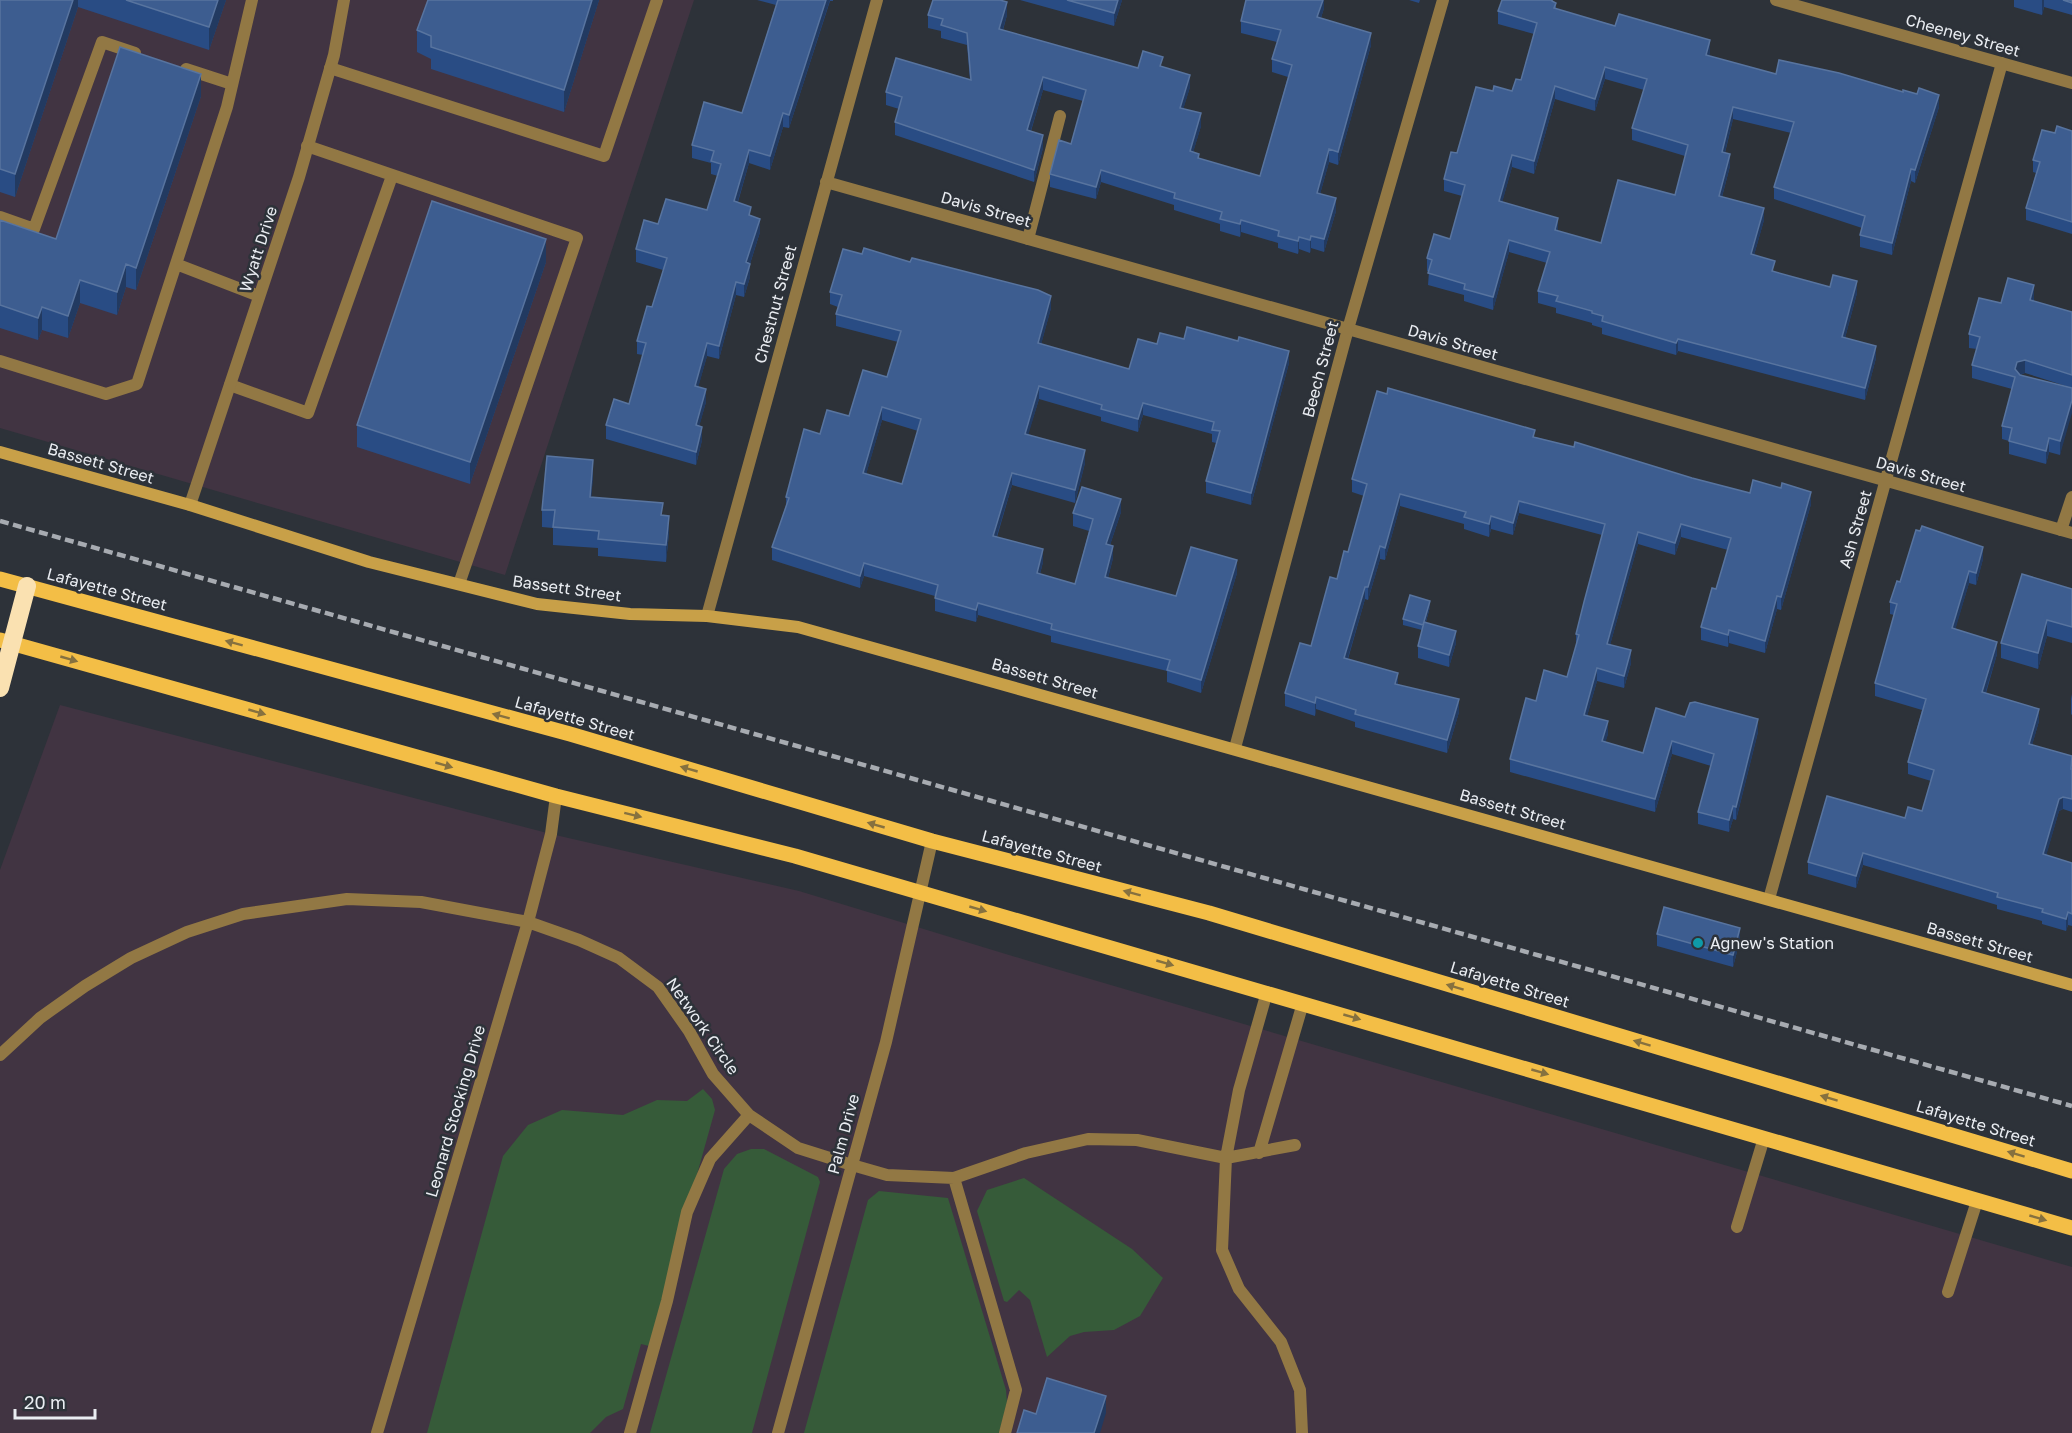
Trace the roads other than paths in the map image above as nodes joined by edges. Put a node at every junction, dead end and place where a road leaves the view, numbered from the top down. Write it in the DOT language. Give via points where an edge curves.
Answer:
graph roads {
  1 [pos="252,0"];
  2 [pos="344,0"];
  3 [pos="657,0"];
  4 [pos="877,0"];
  5 [pos="1443,0"];
  6 [pos="1776,0"];
  7 [pos="146,56"];
  8 [pos="2002,63"];
  9 [pos="178,66"];
  10 [pos="330,68"];
  11 [pos="2072,83"];
  12 [pos="232,84"];
  13 [pos="1060,116"];
  14 [pos="307,146"];
  15 [pos="392,176"];
  16 [pos="826,182"];
  17 [pos="0,217"];
  18 [pos="1028,238"];
  19 [pos="176,264"];
  20 [pos="259,297"];
  21 [pos="1348,329"];
  22 [pos="0,361"];
  23 [pos="230,385"];
  24 [pos="0,452"];
  25 [pos="1886,481"];
  26 [pos="2072,497"];
  27 [pos="190,505"];
  28 [pos="2067,532"];
  29 [pos="0,579"];
  30 [pos="459,584"];
  31 [pos="27,586"];
  32 [pos="707,616"];
  33 [pos="6,642"];
  34 [pos="0,688"];
  35 [pos="1235,748"];
  36 [pos="556,796"];
  37 [pos="932,841"];
  38 [pos="921,893"];
  39 [pos="1769,899"];
  40 [pos="528,922"];
  41 [pos="2072,985"];
  42 [pos="1267,992"];
  43 [pos="1303,1003"];
  44 [pos="0,1055"];
  45 [pos="749,1115"];
  46 [pos="1764,1138"];
  47 [pos="1295,1145"];
  48 [pos="1259,1153"];
  49 [pos="1226,1158"];
  50 [pos="852,1165"];
  51 [pos="2072,1171"];
  52 [pos="954,1178"];
  53 [pos="1977,1201"];
  54 [pos="1737,1227"];
  55 [pos="2072,1228"];
  56 [pos="1948,1292"];
  57 [pos="377,1433"];
  58 [pos="630,1433"];
  59 [pos="778,1433"];
  60 [pos="1005,1433"];
  61 [pos="1302,1433"];
  1 -- 12 [label="street"];
  2 -- 10 [label="street, Wyatt Drive"];
  3 -- 10 [label="street" via="604,156"];
  4 -- 16 [label="street, Chestnut Street"];
  5 -- 21 [label="street, Beech Street"];
  6 -- 8 [label="street, Cheeney Street"];
  7 -- 17 [label="street" via="102,42 34,229"];
  8 -- 11 [label="street, Cheeney Street"];
  8 -- 25 [label="street, Ash Street"];
  9 -- 12 [label="street"];
  10 -- 14 [label="street, Wyatt Drive"];
  12 -- 19 [label="street"];
  13 -- 18 [label="street"];
  14 -- 15 [label="street"];
  14 -- 20 [label="street, Wyatt Drive"];
  15 -- 23 [label="street" via="308,413"];
  15 -- 30 [label="street" via="577,237"];
  16 -- 18 [label="street, Davis Street"];
  16 -- 32 [label="street, Chestnut Street"];
  18 -- 21 [label="street, Davis Street"];
  19 -- 20 [label="street"];
  19 -- 22 [label="street" via="137,384 106,394"];
  20 -- 23 [label="street, Wyatt Drive"];
  21 -- 25 [label="street, Davis Street"];
  21 -- 35 [label="street, Beech Street"];
  23 -- 27 [label="street, Wyatt Drive"];
  24 -- 27 [label="street, Bassett Street"];
  25 -- 28 [label="street, Davis Street"];
  25 -- 39 [label="street, Ash Street"];
  26 -- 28 [label="street"];
  27 -- 30 [label="street, Bassett Street" via="369,562"];
  29 -- 31 [label="main road, Lafayette Street"];
  30 -- 32 [label="street, Bassett Street" via="537,604 630,614"];
  31 -- 33 [label="highway"];
  37 -- 31 [label="main road, Lafayette Street, one-way" via="570,734"];
  32 -- 35 [label="street, Bassett Street" via="798,627"];
  33 -- 34 [label="highway"];
  33 -- 36 [label="main road, one-way"];
  35 -- 39 [label="street, Bassett Street"];
  36 -- 38 [label="main road, one-way" via="795,856"];
  36 -- 40 [label="street, Leonard Stocking Drive" via="551,834"];
  37 -- 38 [label="street, Palm Drive"];
  51 -- 37 [label="main road, Lafayette Street, one-way" via="1209,913"];
  38 -- 42 [label="main road, one-way"];
  38 -- 50 [label="street, Palm Drive"];
  39 -- 41 [label="street, Bassett Street"];
  40 -- 44 [label="street, Network Circle" via="421,902 347,899 243,914 187,932 131,958 40,1018"];
  40 -- 45 [label="street, Network Circle" via="619,958 658,987 713,1074"];
  40 -- 57 [label="street, Leonard Stocking Drive"];
  42 -- 43 [label="main road"];
  42 -- 49 [label="street" via="1239,1090"];
  43 -- 46 [label="main road, one-way"];
  43 -- 48 [label="street"];
  45 -- 50 [label="street, Network Circle" via="798,1148"];
  45 -- 58 [label="street" via="710,1159 687,1212"];
  46 -- 53 [label="main road"];
  46 -- 54 [label="street"];
  47 -- 48 [label="street, Network Circle"];
  48 -- 49 [label="street, Network Circle"];
  49 -- 52 [label="street, Network Circle" via="1137,1140 1088,1139"];
  49 -- 61 [label="street" via="1222,1250 1239,1289 1281,1342 1300,1389"];
  50 -- 52 [label="street, Network Circle" via="887,1175"];
  50 -- 59 [label="street, Palm Drive"];
  52 -- 60 [label="street" via="1016,1390"];
  53 -- 55 [label="main road, one-way"];
  53 -- 56 [label="street"];
}
